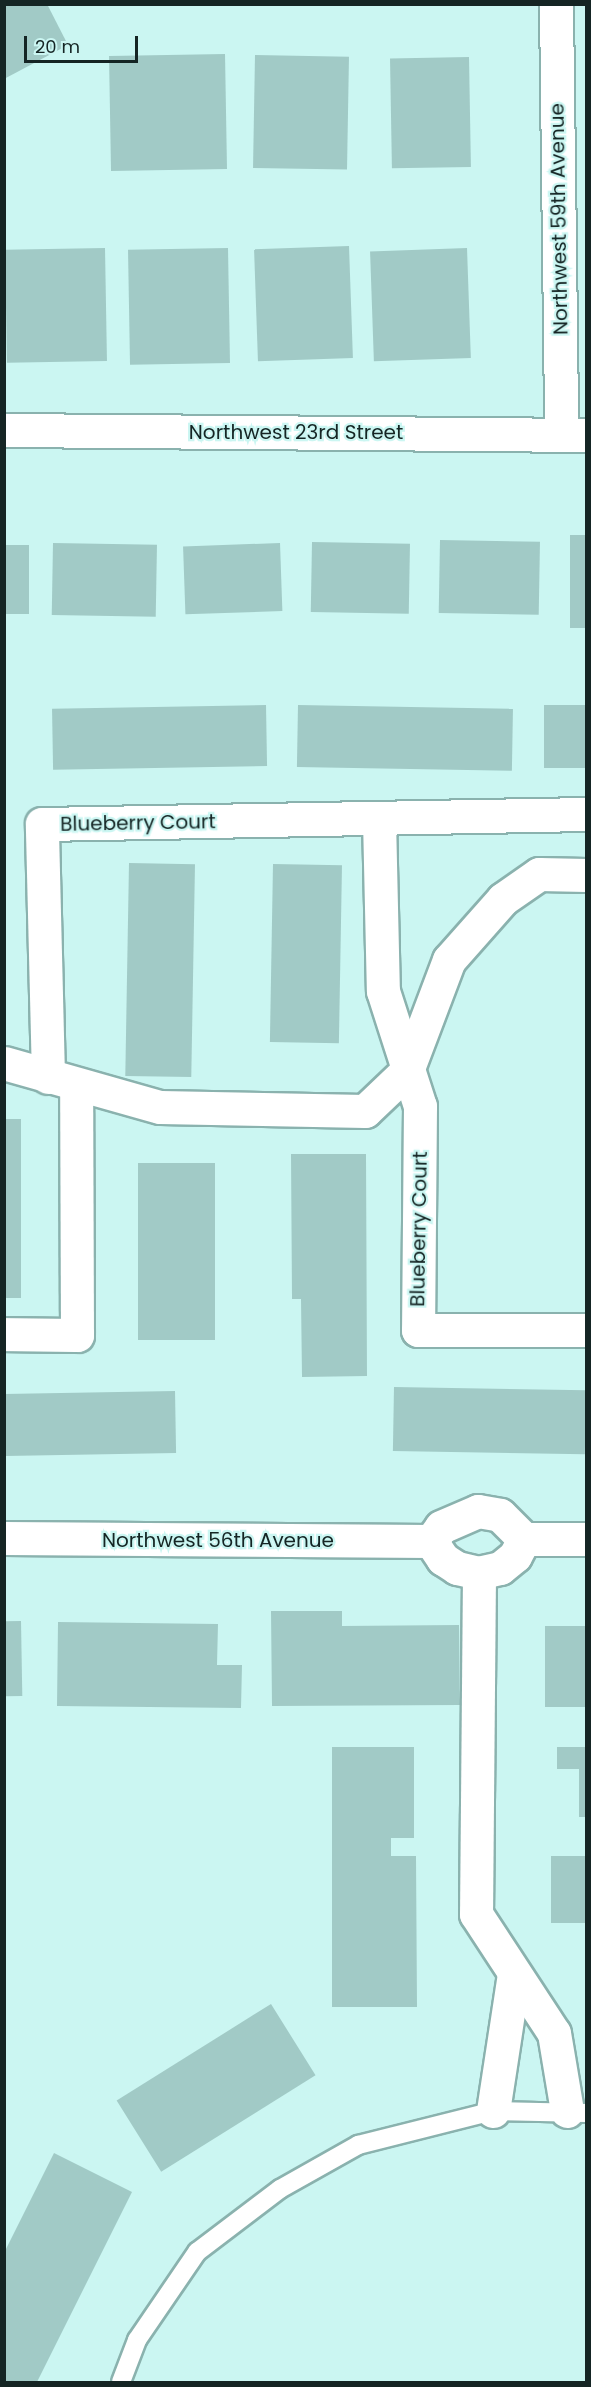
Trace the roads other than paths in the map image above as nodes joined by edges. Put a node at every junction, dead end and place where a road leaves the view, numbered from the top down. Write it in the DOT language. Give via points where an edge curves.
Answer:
graph roads {
  1 [pos="556,4"];
  2 [pos="4,430"];
  3 [pos="574,435"];
  4 [pos="586,814"];
  5 [pos="379,819"];
  6 [pos="586,875"];
  7 [pos="4,1063"];
  8 [pos="407,1071"];
  9 [pos="62,1081"];
  10 [pos="586,1330"];
  11 [pos="4,1334"];
  12 [pos="4,1538"];
  13 [pos="524,1539"];
  14 [pos="586,1539"];
  15 [pos="430,1541"];
  16 [pos="479,1573"];
  17 [pos="514,1974"];
  18 [pos="493,2111"];
  19 [pos="577,2112"];
  20 [pos="121,2382"];
  1 -- 3 [label="street, Northwest 59th Avenue"];
  2 -- 3 [label="street, Northwest 23rd Street"];
  4 -- 5 [label="street, Blueberry Court"];
  5 -- 8 [label="street, Blueberry Court" via="383,991"];
  5 -- 9 [label="street, Blueberry Court" via="42,824"];
  6 -- 8 [label="street" via="539,873 503,899 449,960"];
  7 -- 9 [label="street"];
  8 -- 9 [label="street" via="365,1111 160,1107"];
  8 -- 10 [label="street, Blueberry Court" via="420,1106 418,1330"];
  9 -- 11 [label="street, Blueberry Court" via="77,1335"];
  12 -- 15 [label="street, Northwest 56th Avenue"];
  13 -- 14 [label="street"];
  13 -- 15 [label="street" via="501,1515 478,1511 441,1527"];
  13 -- 16 [label="street" via="515,1556 500,1568"];
  15 -- 16 [label="street" via="442,1559 457,1568"];
  16 -- 17 [label="street" via="476,1914"];
  17 -- 18 [label="street"];
  17 -- 19 [label="street" via="555,2033"];
  18 -- 19 [label="lane"];
  18 -- 20 [label="lane" via="358,2145 280,2189 198,2252 137,2340"];
}
